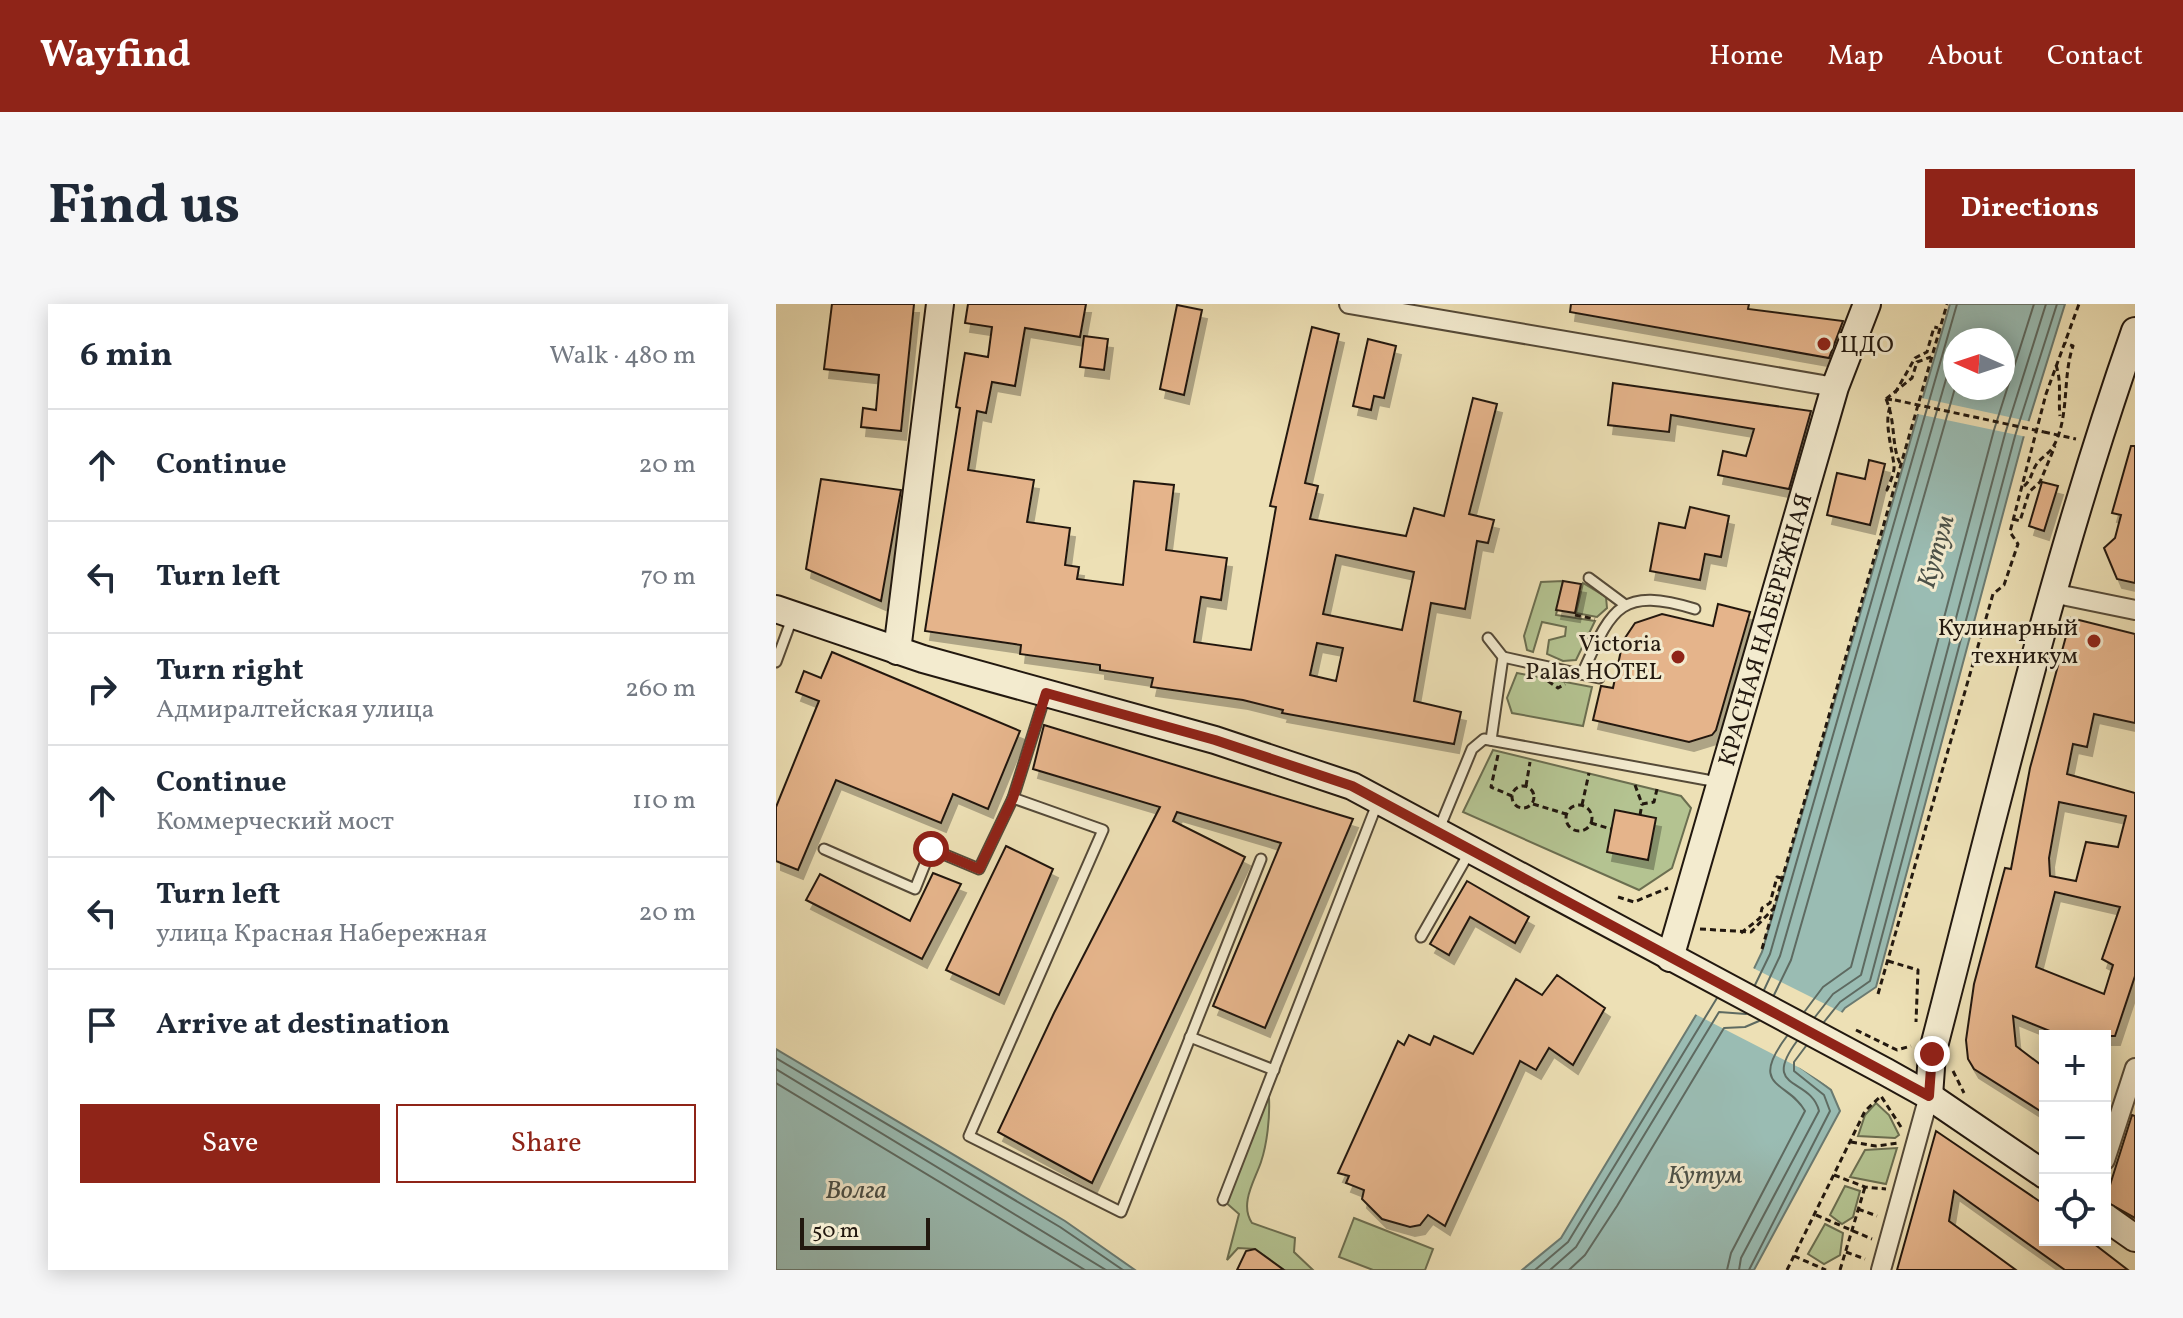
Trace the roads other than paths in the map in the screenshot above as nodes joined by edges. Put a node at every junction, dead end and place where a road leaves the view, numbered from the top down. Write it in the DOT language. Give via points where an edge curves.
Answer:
graph roads {
  1 [pos="940,304"];
  2 [pos="1349,304"];
  3 [pos="1867,304"];
  4 [pos="2135,331"];
  5 [pos="1835,387"];
  6 [pos="1589,578"];
  7 [pos="2052,593"];
  8 [pos="1624,604"];
  9 [pos="1695,609"];
  10 [pos="2135,610"];
  11 [pos="785,612"];
  12 [pos="1488,638"];
  13 [pos="897,651"];
  14 [pos="1503,657"];
  15 [pos="776,662"];
  16 [pos="1582,674"];
  17 [pos="1599,678"];
  18 [pos="1046,693"];
  19 [pos="1491,740"];
  20 [pos="1707,780"];
  21 [pos="1013,798"];
  22 [pos="1378,800"];
  23 [pos="1437,832"];
  24 [pos="824,849"];
  25 [pos="1470,850"];
  26 [pos="1261,859"];
  27 [pos="1421,937"];
  28 [pos="1670,958"];
  29 [pos="1190,1037"];
  30 [pos="2135,1068"];
  31 [pos="1274,1070"];
  32 [pos="1929,1096"];
  33 [pos="2111,1142"];
  34 [pos="2044,1174"];
  35 [pos="1223,1200"];
  36 [pos="2111,1221"];
  37 [pos="2135,1238"];
  38 [pos="1875,1265"];
  1 -- 13 [label="main road"];
  2 -- 5 [label="street"];
  3 -- 5 [label="main road, КРАСНАЯ НАБЕРЕЖНАЯ"];
  4 -- 7 [label="main road"];
  5 -- 28 [label="main road, КРАСНАЯ НАБЕРЕЖНАЯ"];
  6 -- 8 [label="lane"];
  7 -- 10 [label="street"];
  7 -- 32 [label="main road" via="1932,1054"];
  8 -- 9 [label="lane" via="1673,602"];
  8 -- 16 [label="lane" via="1608,617"];
  11 -- 13 [label="main road"];
  11 -- 15 [label="lane"];
  12 -- 14 [label="lane"];
  13 -- 18 [label="main road"];
  14 -- 16 [label="lane"];
  14 -- 19 [label="lane"];
  16 -- 17 [label="lane"];
  18 -- 21 [label="lane"];
  18 -- 22 [label="main road" via="1215,740 1352,786"];
  19 -- 20 [label="lane"];
  19 -- 23 [label="lane" via="1472,749"];
  21 -- 24 [label="lane" via="979,869 931,849 915,889"];
  21 -- 29 [label="lane" via="1103,830 969,1136 1121,1212"];
  22 -- 23 [label="main road"];
  22 -- 31 [label="lane"];
  23 -- 25 [label="main road"];
  25 -- 27 [label="lane"];
  25 -- 28 [label="main road"];
  26 -- 29 [label="lane"];
  28 -- 32 [label="main road" via="1892,1061"];
  29 -- 31 [label="lane"];
  30 -- 33 [label="street"];
  31 -- 35 [label="lane"];
  32 -- 34 [label="main road"];
  32 -- 38 [label="street"];
  36 -- 37 [label="main road"];
}
